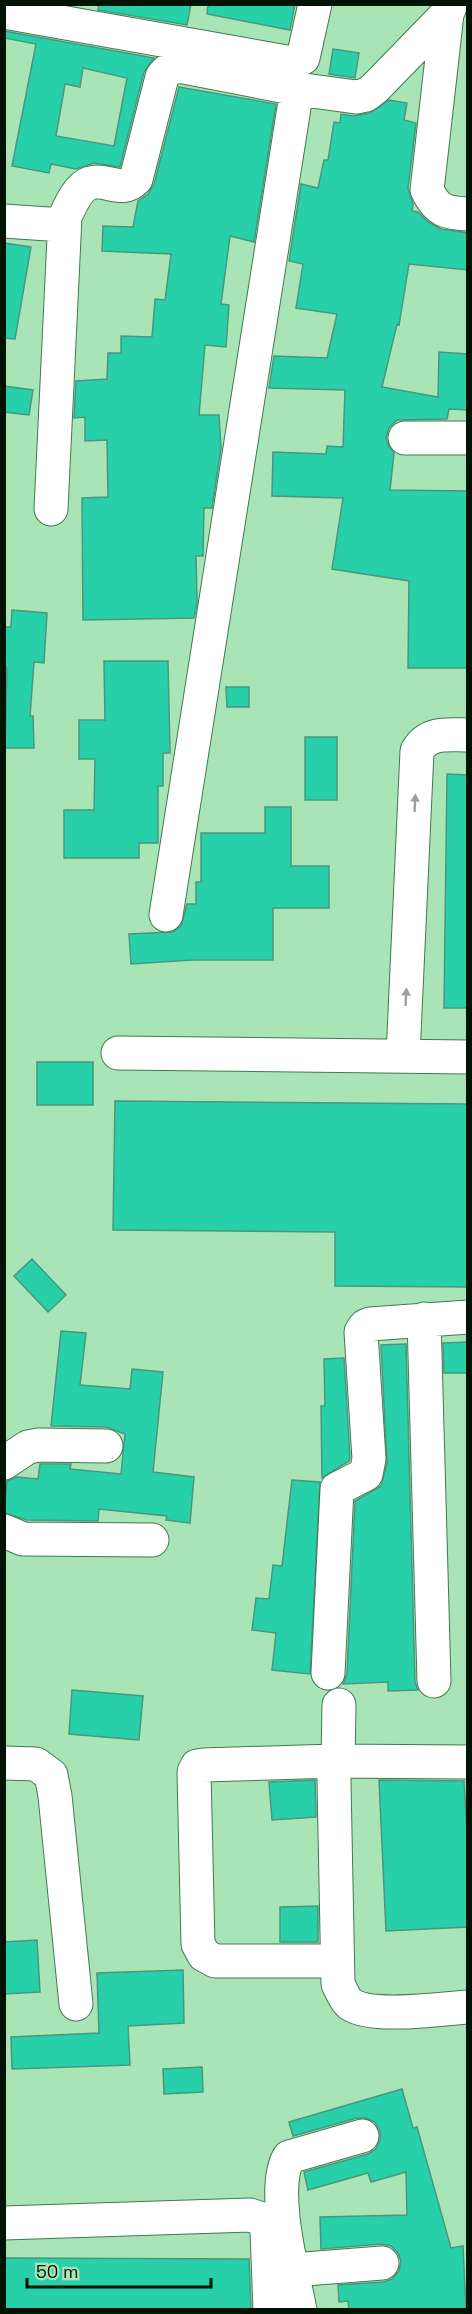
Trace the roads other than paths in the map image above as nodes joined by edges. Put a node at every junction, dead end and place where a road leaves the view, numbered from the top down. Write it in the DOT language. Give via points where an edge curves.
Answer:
graph roads {
  1 [pos="315,4"];
  2 [pos="449,9"];
  3 [pos="4,12"];
  4 [pos="297,89"];
  5 [pos="468,214"];
  6 [pos="4,221"];
  7 [pos="63,225"];
  8 [pos="405,438"];
  9 [pos="468,438"];
  10 [pos="51,509"];
  11 [pos="468,735"];
  12 [pos="166,915"];
  13 [pos="118,1053"];
  14 [pos="404,1056"];
  15 [pos="468,1057"];
  16 [pos="468,1317"];
  17 [pos="424,1319"];
  18 [pos="106,1446"];
  19 [pos="4,1463"];
  20 [pos="4,1531"];
  21 [pos="152,1540"];
  22 [pos="328,1673"];
  23 [pos="434,1681"];
  24 [pos="339,1705"];
  25 [pos="336,1761"];
  26 [pos="468,1762"];
  27 [pos="4,1763"];
  28 [pos="336,1961"];
  29 [pos="76,2004"];
  30 [pos="468,2007"];
  31 [pos="362,2136"];
  32 [pos="4,2223"];
  33 [pos="382,2263"];
  34 [pos="292,2270"];
  35 [pos="270,2310"];
  36 [pos="300,2310"];
  1 -- 3 [label="street" via="303,58 292,63"];
  2 -- 4 [label="street" via="366,94 356,97"];
  2 -- 5 [label="street" via="427,190 441,209"];
  4 -- 7 [label="street" via="184,67 167,70 136,179 124,186 89,183 71,204"];
  4 -- 12 [label="street"];
  6 -- 7 [label="street"];
  7 -- 10 [label="street"];
  8 -- 9 [label="street"];
  14 -- 11 [label="street, one-way" via="417,751 432,736"];
  13 -- 14 [label="street"];
  14 -- 15 [label="street"];
  16 -- 17 [label="street"];
  17 -- 22 [label="street" via="370,1324 360,1332 369,1459 366,1474 337,1489"];
  17 -- 23 [label="street"];
  18 -- 19 [label="street" via="39,1445 28,1447"];
  20 -- 21 [label="street" via="23,1539"];
  24 -- 25 [label="street"];
  25 -- 26 [label="street"];
  25 -- 28 [label="street"];
  25 -- 28 [label="street" via="203,1764 194,1772 198,1944 204,1955 215,1961"];
  27 -- 29 [label="street" via="36,1764 51,1775"];
  28 -- 30 [label="street" via="338,1984 349,2003 365,2011"];
  31 -- 34 [label="street" via="296,2154 286,2161 282,2210"];
  32 -- 35 [label="street" via="250,2215 261,2219 267,2231"];
  33 -- 34 [label="street"];
  34 -- 36 [label="street"];
}
